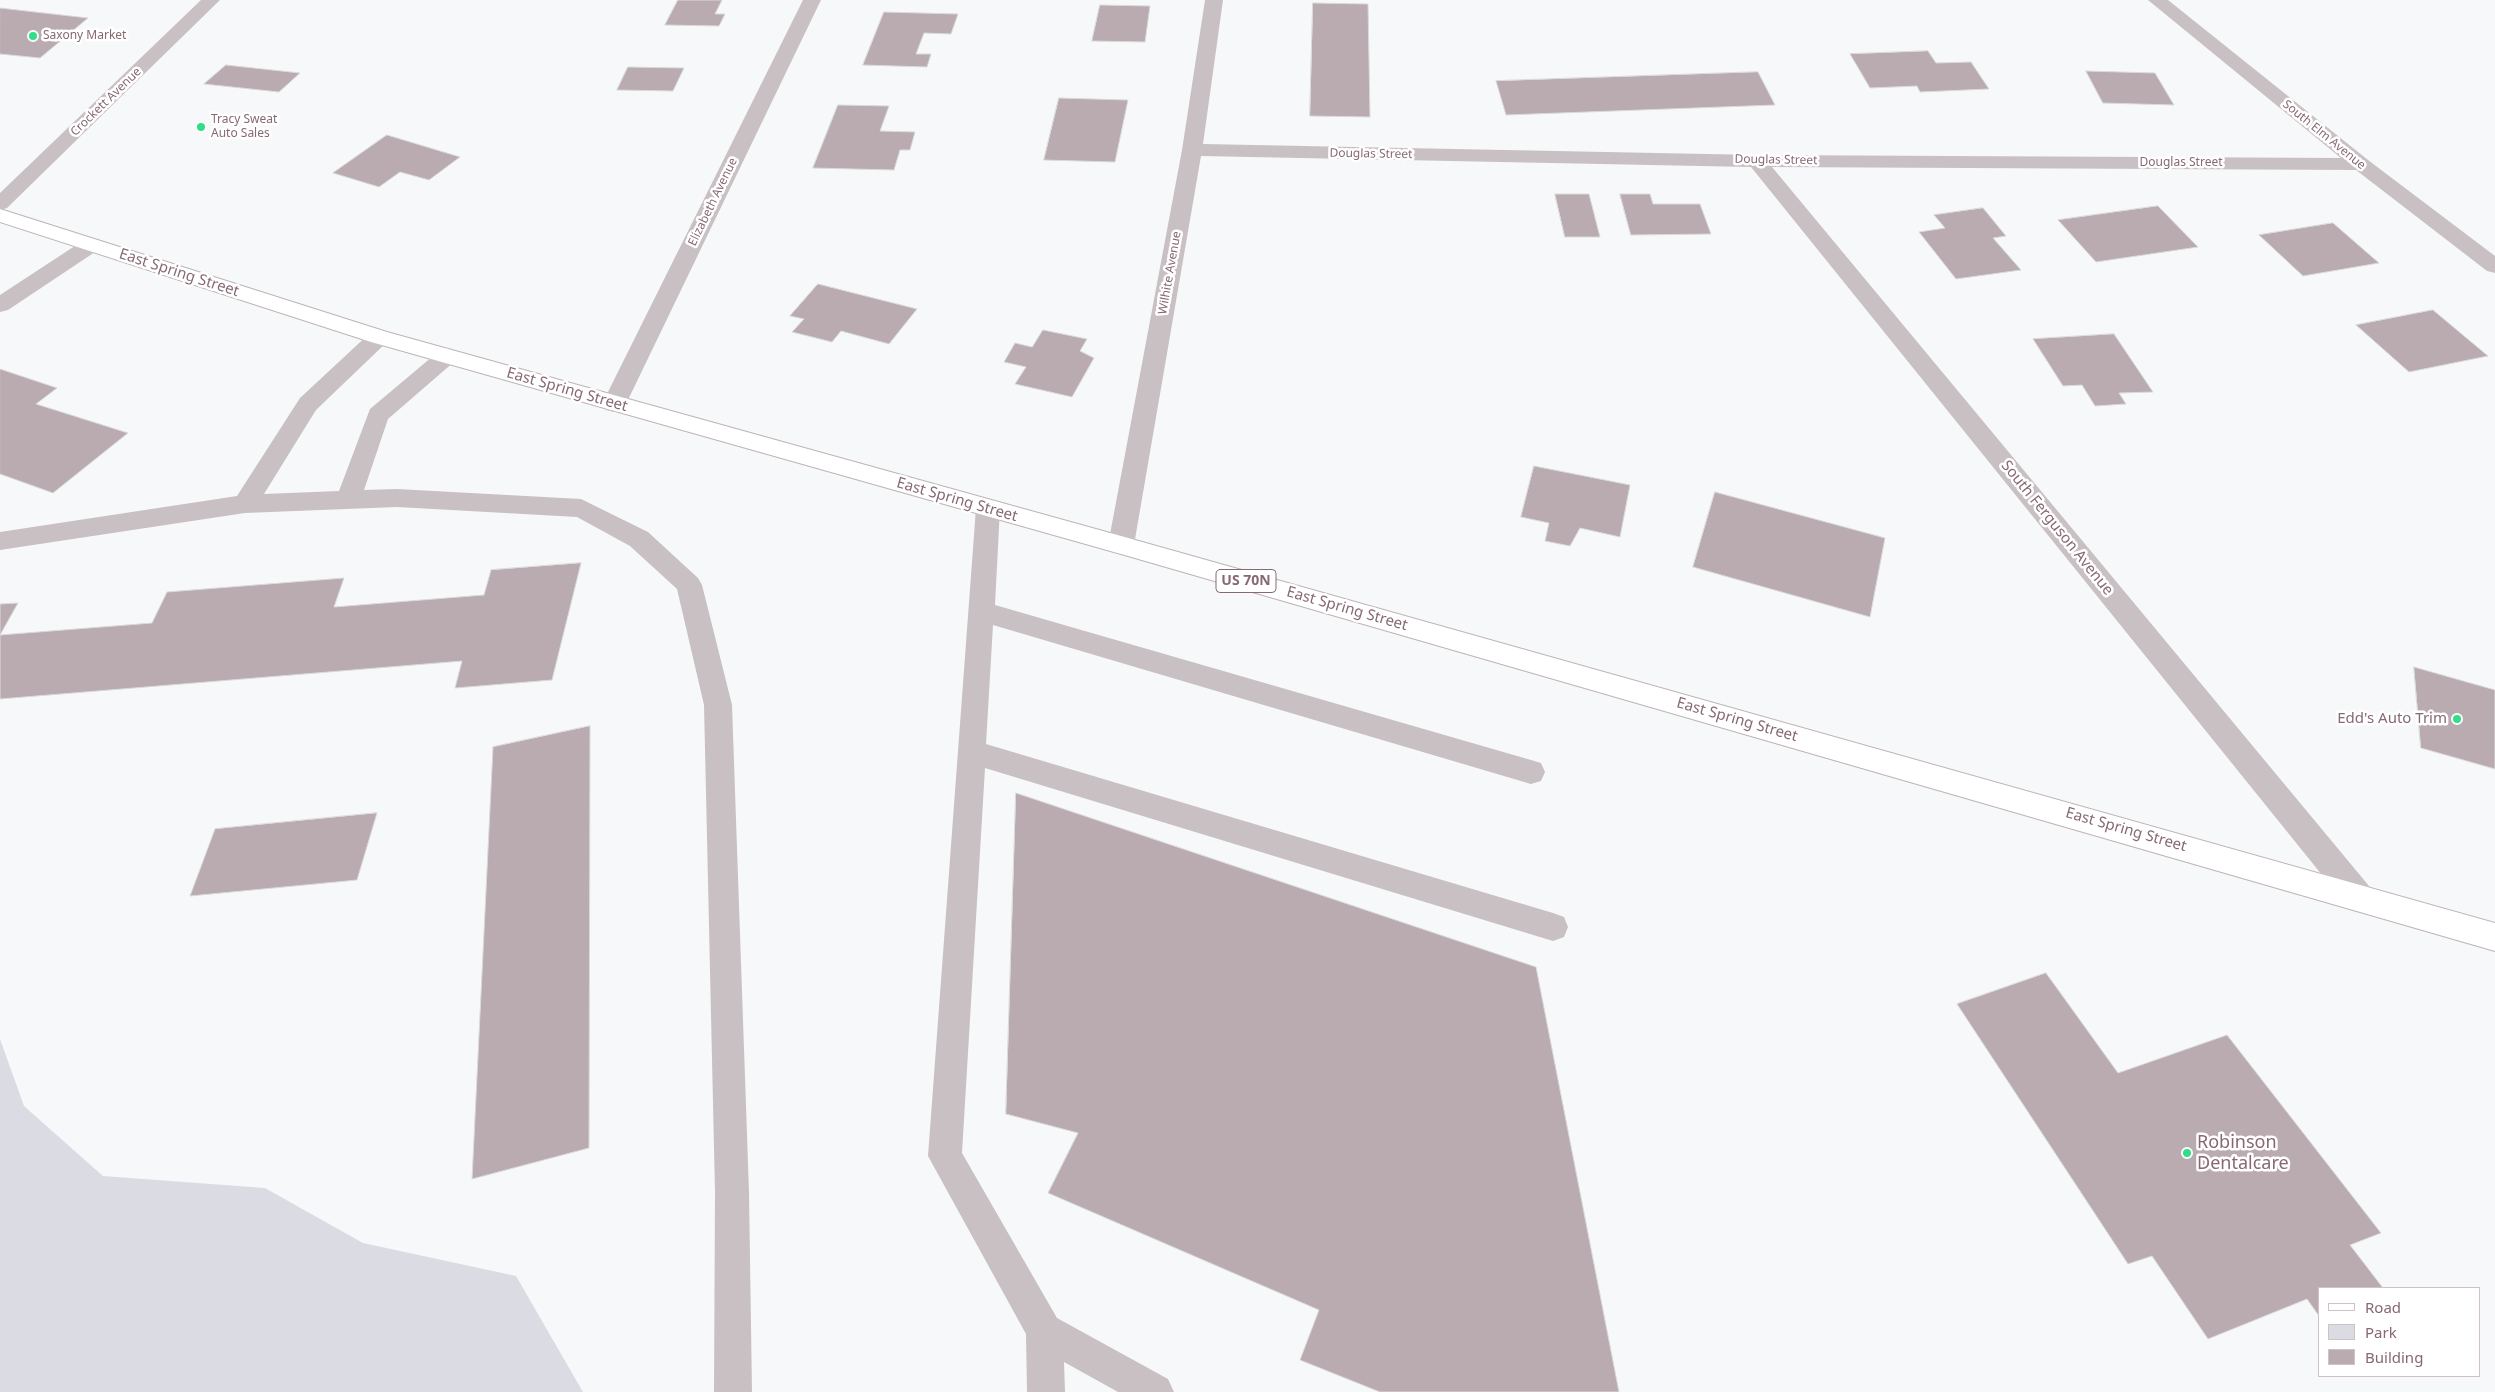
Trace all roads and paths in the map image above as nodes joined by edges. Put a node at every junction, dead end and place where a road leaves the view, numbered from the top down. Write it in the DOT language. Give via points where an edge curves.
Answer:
graph roads {
  1 [pos="212,0"];
  2 [pos="812,0"];
  3 [pos="1214,0"];
  4 [pos="2156,0"];
  5 [pos="1192,150"];
  6 [pos="1757,160"];
  7 [pos="2361,164"];
  8 [pos="0,204"];
  9 [pos="0,215"];
  10 [pos="91,245"];
  11 [pos="2495,266"];
  12 [pos="0,305"];
  13 [pos="379,337"];
  14 [pos="447,356"];
  15 [pos="614,404"];
  16 [pos="348,500"];
  17 [pos="246,504"];
  18 [pos="988,508"];
  19 [pos="0,540"];
  20 [pos="1122,545"];
  21 [pos="981,611"];
  22 [pos="972,752"];
  23 [pos="1531,772"];
  24 [pos="2358,896"];
  25 [pos="1553,926"];
  26 [pos="2495,937"];
  27 [pos="1044,1331"];
  28 [pos="733,1392"];
  29 [pos="1046,1392"];
  30 [pos="1155,1392"];
  1 -- 8 [label="street, Crockett Avenue"];
  2 -- 15 [label="street, Elizabeth Avenue"];
  3 -- 5 [label="street, Wilhite Avenue"];
  4 -- 7 [label="street, South Elm Avenue"];
  5 -- 6 [label="street, Douglas Street"];
  5 -- 20 [label="street, Wilhite Avenue"];
  6 -- 7 [label="street, Douglas Street"];
  6 -- 24 [label="street, South Ferguson Avenue"];
  7 -- 11 [label="street, South Elm Avenue"];
  9 -- 10 [label="main road, East Spring Street / US 70N"];
  10 -- 12 [label="street"];
  10 -- 13 [label="main road, East Spring Street / US 70N"];
  13 -- 14 [label="main road, East Spring Street / US 70N"];
  13 -- 17 [label="street" via="308,404"];
  14 -- 15 [label="main road, East Spring Street / US 70N"];
  14 -- 16 [label="street" via="378,416"];
  15 -- 18 [label="main road, East Spring Street / US 70N"];
  16 -- 17 [label="street"];
  16 -- 28 [label="street" via="397,498 581,508 640,539 689,585 718,704 732,1192"];
  17 -- 19 [label="street"];
  18 -- 20 [label="main road, East Spring Street / US 70N"];
  18 -- 21 [label="street"];
  20 -- 24 [label="main road, East Spring Street / US 70N"];
  21 -- 22 [label="street"];
  21 -- 23 [label="street"];
  22 -- 25 [label="street"];
  22 -- 27 [label="street" via="945,1156"];
  24 -- 26 [label="main road, East Spring Street / US 70N"];
  27 -- 29 [label="street"];
  27 -- 30 [label="street"];
}
